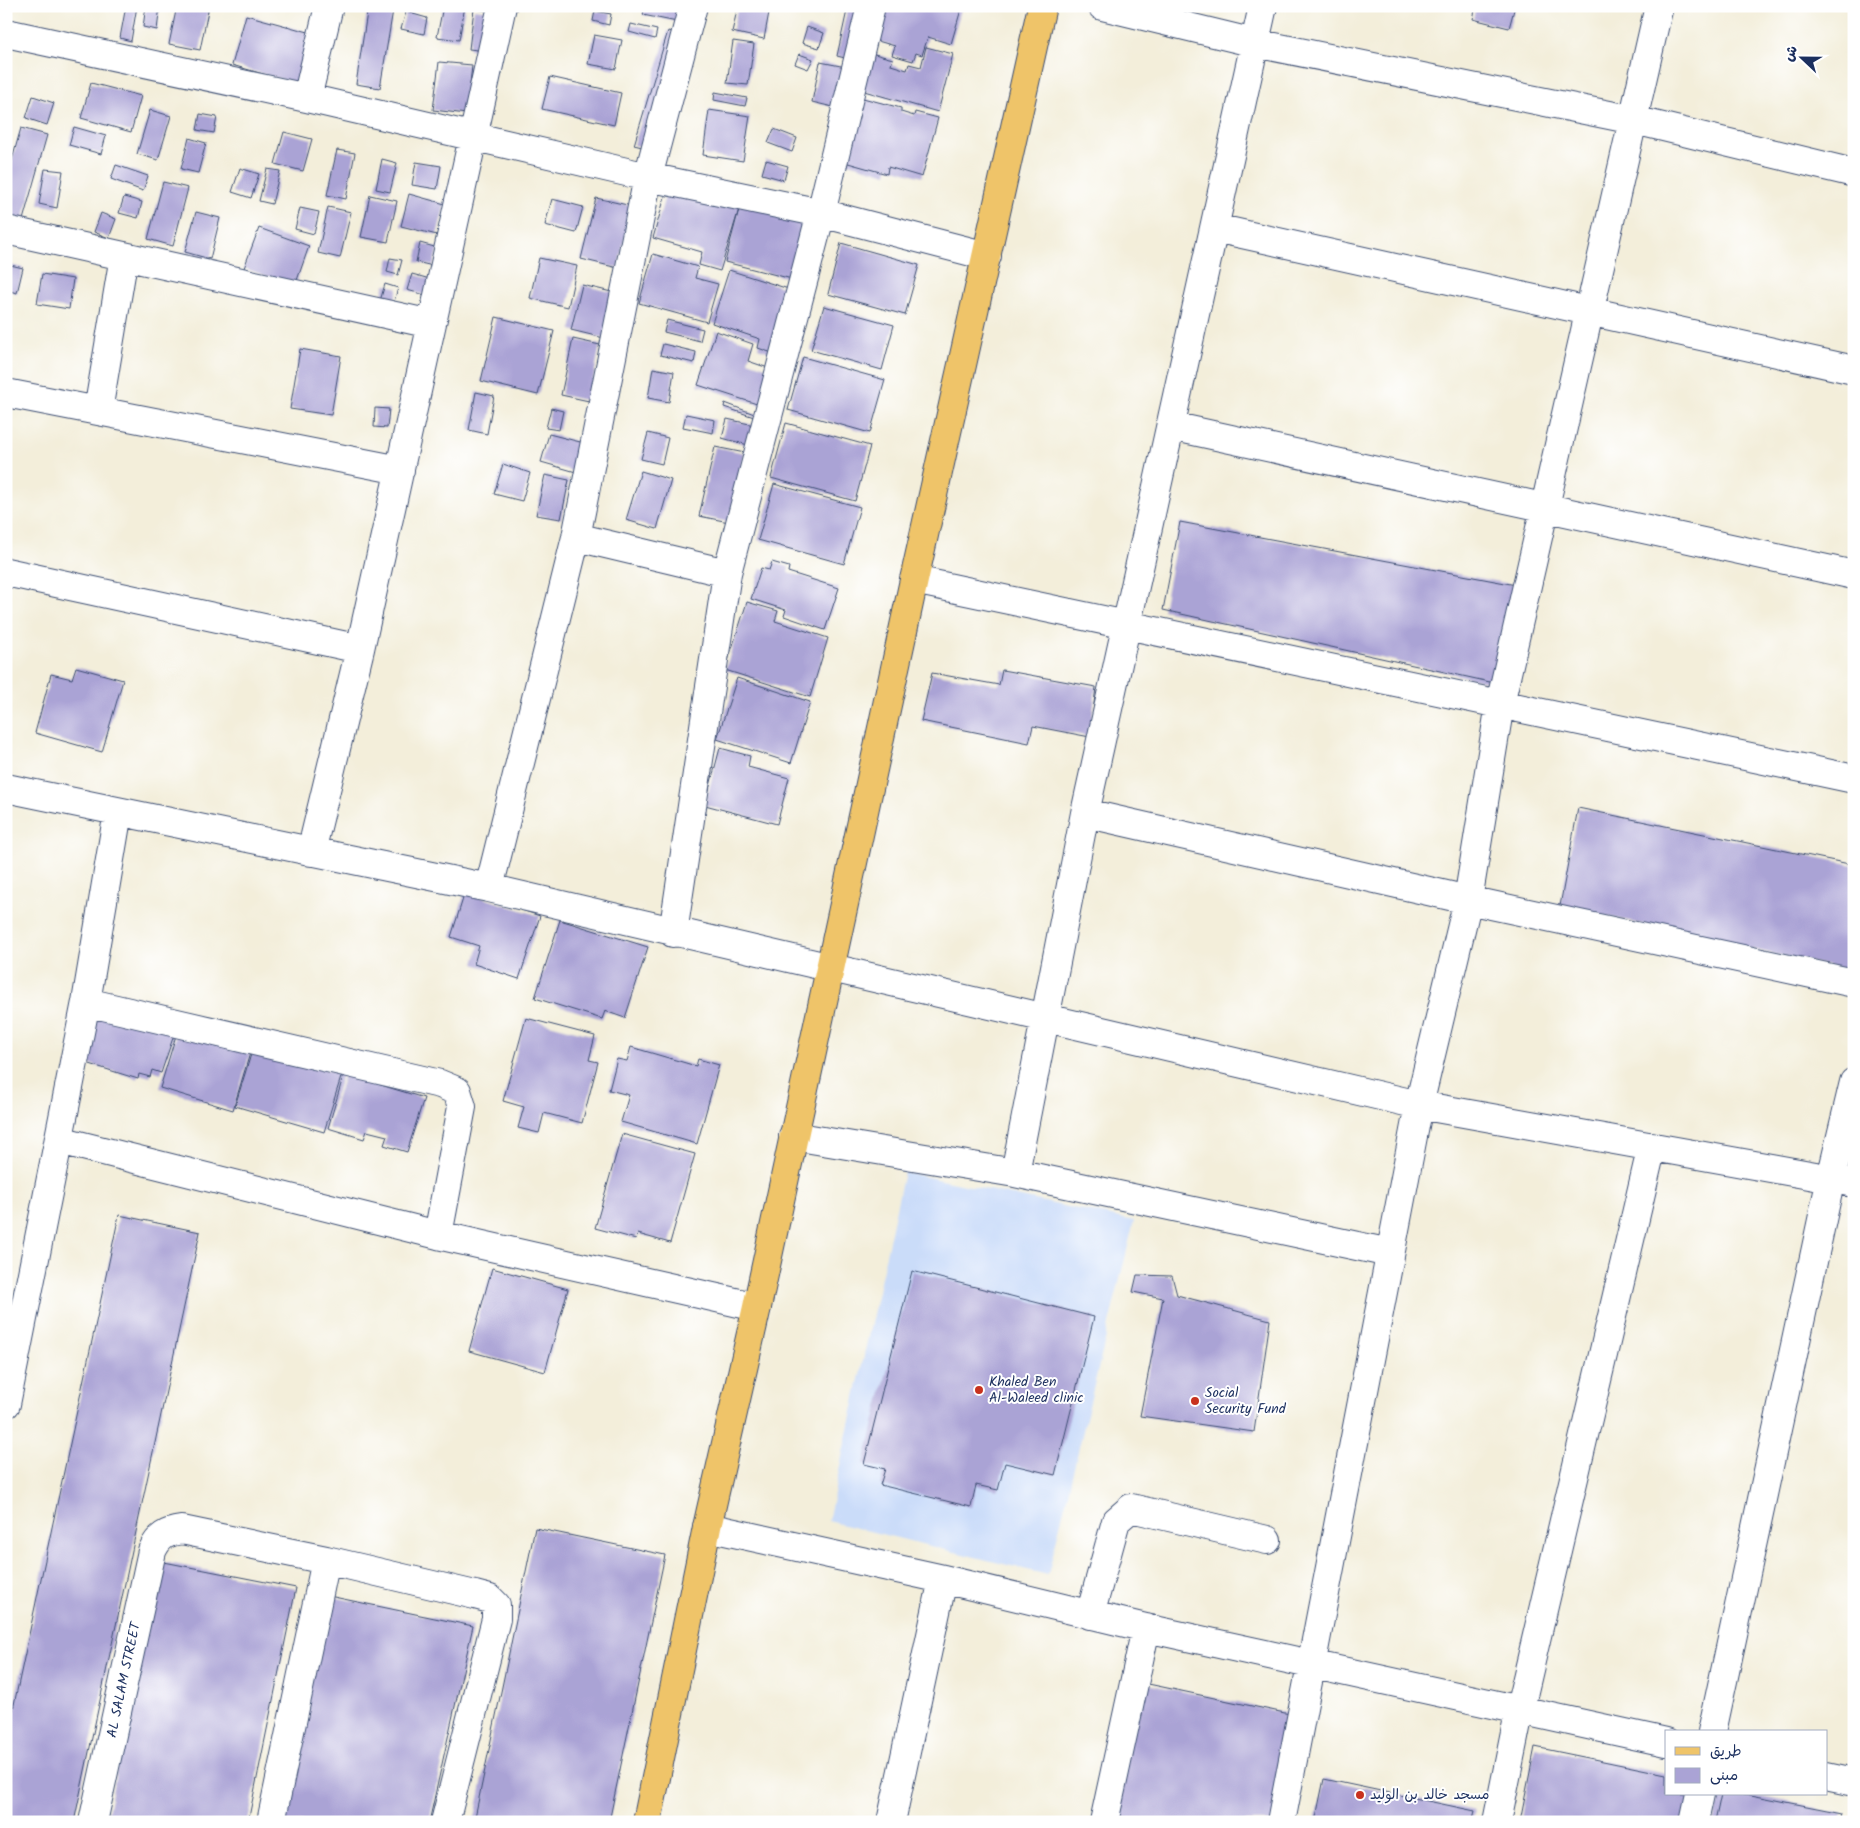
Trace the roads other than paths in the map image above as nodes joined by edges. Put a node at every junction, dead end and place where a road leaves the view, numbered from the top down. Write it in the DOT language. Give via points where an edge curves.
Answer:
graph roads {
  1 [pos="329,6"];
  2 [pos="502,6"];
  3 [pos="693,6"];
  4 [pos="871,6"];
  5 [pos="1042,6"];
  6 [pos="1102,6"];
  7 [pos="1263,6"];
  8 [pos="1659,6"];
  9 [pos="6,33"];
  10 [pos="1255,42"];
  11 [pos="307,98"];
  12 [pos="1634,120"];
  13 [pos="472,137"];
  14 [pos="1854,173"];
  15 [pos="648,177"];
  16 [pos="821,213"];
  17 [pos="1215,228"];
  18 [pos="6,230"];
  19 [pos="124,256"];
  20 [pos="987,256"];
  21 [pos="1590,312"];
  22 [pos="431,324"];
  23 [pos="1854,370"];
  24 [pos="6,393"];
  25 [pos="98,411"];
  26 [pos="1171,426"];
  27 [pos="400,470"];
  28 [pos="1546,506"];
  29 [pos="576,537"];
  30 [pos="6,572"];
  31 [pos="727,572"];
  32 [pos="1854,575"];
  33 [pos="914,580"];
  34 [pos="1127,624"];
  35 [pos="360,649"];
  36 [pos="1500,704"];
  37 [pos="1854,779"];
  38 [pos="6,788"];
  39 [pos="118,812"];
  40 [pos="1085,813"];
  41 [pos="311,852"];
  42 [pos="489,888"];
  43 [pos="1468,900"];
  44 [pos="673,933"];
  45 [pos="831,967"];
  46 [pos="1854,983"];
  47 [pos="86,1002"];
  48 [pos="1044,1016"];
  49 [pos="1854,1082"];
  50 [pos="1419,1105"];
  51 [pos="793,1136"];
  52 [pos="59,1140"];
  53 [pos="1652,1146"];
  54 [pos="1015,1173"];
  55 [pos="1842,1180"];
  56 [pos="438,1235"];
  57 [pos="1390,1253"];
  58 [pos="757,1306"];
  59 [pos="6,1404"];
  60 [pos="707,1527"];
  61 [pos="1266,1540"];
  62 [pos="326,1560"];
  63 [pos="944,1579"];
  64 [pos="1090,1615"];
  65 [pos="1146,1628"];
  66 [pos="1310,1664"];
  67 [pos="1520,1708"];
  68 [pos="1712,1730"];
  69 [pos="1665,1742"];
  70 [pos="1828,1776"];
  71 [pos="1854,1782"];
  72 [pos="1700,1796"];
  73 [pos="93,1822"];
  74 [pos="271,1822"];
  75 [pos="444,1822"];
  76 [pos="647,1822"];
  77 [pos="891,1822"];
  78 [pos="1104,1822"];
  79 [pos="1281,1822"];
  80 [pos="1497,1822"];
  81 [pos="1694,1822"];
  1 -- 11 [label="street"];
  2 -- 13 [label="street"];
  3 -- 15 [label="street"];
  4 -- 16 [label="street"];
  5 -- 20 [label="main road"];
  6 -- 10 [label="street"];
  7 -- 10 [label="street"];
  8 -- 12 [label="street"];
  9 -- 11 [label="street"];
  10 -- 12 [label="street"];
  10 -- 17 [label="street"];
  11 -- 13 [label="street"];
  12 -- 14 [label="street"];
  12 -- 21 [label="street"];
  13 -- 15 [label="street"];
  13 -- 22 [label="street"];
  15 -- 16 [label="street"];
  15 -- 29 [label="street"];
  16 -- 20 [label="street"];
  16 -- 31 [label="street"];
  17 -- 21 [label="street"];
  17 -- 26 [label="street"];
  18 -- 19 [label="street"];
  19 -- 22 [label="street"];
  19 -- 25 [label="street"];
  20 -- 33 [label="main road"];
  21 -- 23 [label="street"];
  21 -- 28 [label="street"];
  22 -- 27 [label="street"];
  24 -- 25 [label="street"];
  25 -- 27 [label="street"];
  26 -- 28 [label="street"];
  26 -- 34 [label="street"];
  27 -- 35 [label="street"];
  28 -- 32 [label="street"];
  28 -- 36 [label="street"];
  29 -- 31 [label="street"];
  29 -- 42 [label="street"];
  30 -- 35 [label="street"];
  31 -- 44 [label="street"];
  33 -- 34 [label="street"];
  33 -- 45 [label="main road"];
  34 -- 36 [label="street"];
  34 -- 40 [label="street"];
  35 -- 41 [label="street"];
  36 -- 37 [label="street"];
  36 -- 43 [label="street"];
  38 -- 39 [label="street"];
  39 -- 41 [label="street"];
  39 -- 47 [label="street"];
  40 -- 43 [label="street"];
  40 -- 48 [label="street"];
  41 -- 42 [label="street"];
  42 -- 44 [label="street"];
  43 -- 46 [label="street"];
  43 -- 50 [label="street"];
  44 -- 45 [label="street"];
  45 -- 48 [label="street"];
  45 -- 51 [label="main road"];
  47 -- 52 [label="street"];
  47 -- 56 [label="street" via="440,1084 458,1091 462,1107"];
  48 -- 50 [label="street"];
  48 -- 54 [label="street"];
  49 -- 55 [label="street"];
  50 -- 53 [label="street"];
  50 -- 57 [label="street"];
  51 -- 54 [label="street"];
  51 -- 58 [label="main road"];
  52 -- 56 [label="street"];
  52 -- 59 [label="street"];
  53 -- 55 [label="street"];
  53 -- 67 [label="street"];
  54 -- 57 [label="street"];
  55 -- 68 [label="street"];
  56 -- 58 [label="street"];
  57 -- 66 [label="street"];
  58 -- 60 [label="main road"];
  60 -- 63 [label="street"];
  60 -- 76 [label="main road"];
  61 -- 64 [label="street" via="1131,1508 1116,1521"];
  62 -- 73 [label="street, AL SALAM STREET" via="182,1530 168,1532 158,1539 152,1551"];
  62 -- 74 [label="street"];
  62 -- 75 [label="street" via="490,1599 496,1605 496,1619"];
  63 -- 64 [label="street"];
  63 -- 77 [label="street"];
  64 -- 65 [label="street"];
  65 -- 66 [label="street"];
  65 -- 78 [label="street"];
  66 -- 67 [label="street"];
  66 -- 79 [label="street"];
  67 -- 69 [label="street"];
  67 -- 80 [label="street"];
  70 -- 71 [label="street"];
  72 -- 81 [label="street"];
}
